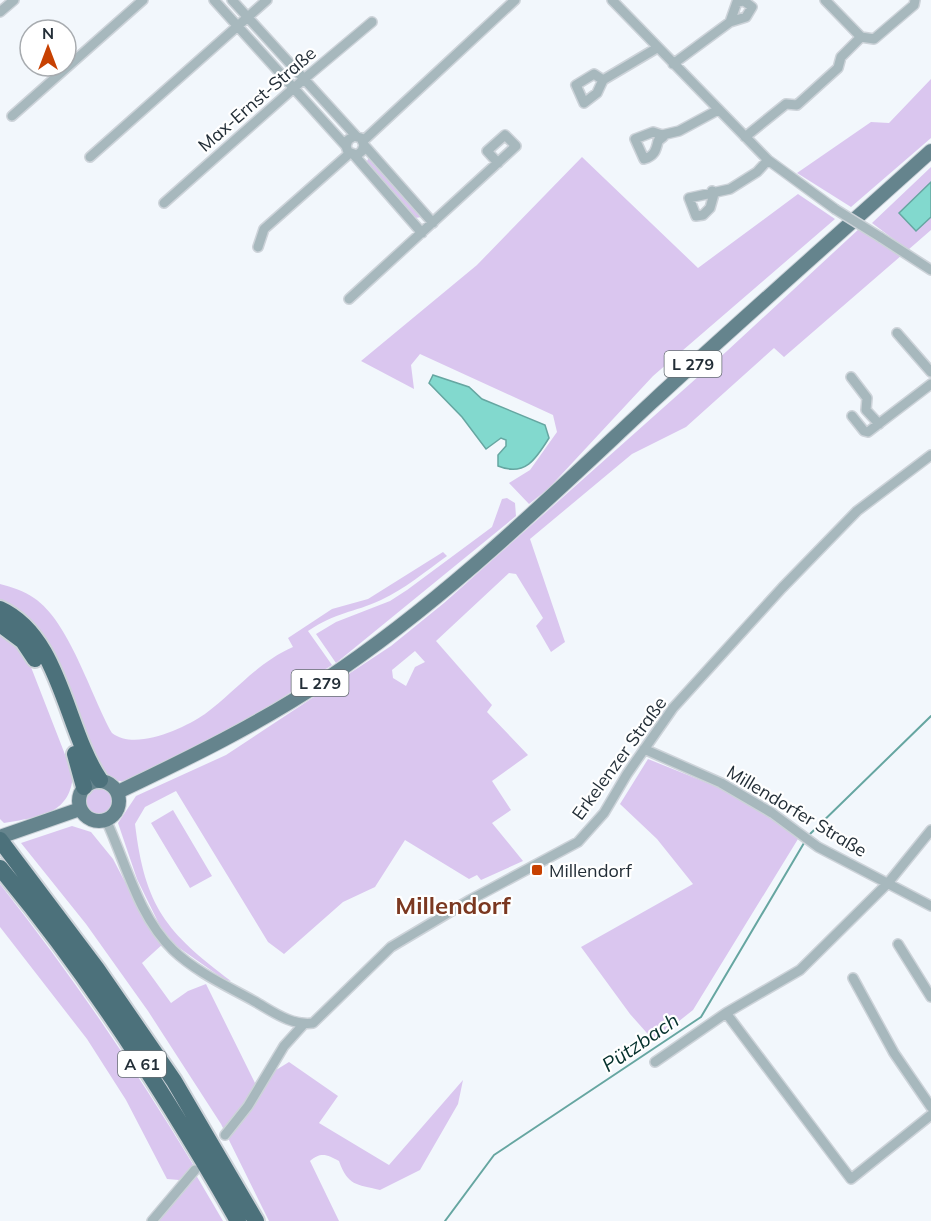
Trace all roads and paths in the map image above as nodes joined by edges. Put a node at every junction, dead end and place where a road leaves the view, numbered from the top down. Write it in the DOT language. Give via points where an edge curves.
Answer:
graph roads {
  1 [pos="14,0"];
  2 [pos="143,0"];
  3 [pos="214,0"];
  4 [pos="232,0"];
  5 [pos="267,0"];
  6 [pos="515,0"];
  7 [pos="612,0"];
  8 [pos="825,0"];
  9 [pos="915,0"];
  10 [pos="0,12"];
  11 [pos="248,19"];
  12 [pos="372,22"];
  13 [pos="730,22"];
  14 [pos="239,27"];
  15 [pos="861,37"];
  16 [pos="657,48"];
  17 [pos="673,64"];
  18 [pos="304,79"];
  19 [pos="603,80"];
  20 [pos="294,87"];
  21 [pos="718,110"];
  22 [pos="12,116"];
  23 [pos="662,135"];
  24 [pos="744,137"];
  25 [pos="361,141"];
  26 [pos="350,151"];
  27 [pos="931,151"];
  28 [pos="90,157"];
  29 [pos="768,160"];
  30 [pos="498,163"];
  31 [pos="712,191"];
  32 [pos="164,203"];
  33 [pos="433,223"];
  34 [pos="422,233"];
  35 [pos="258,247"];
  36 [pos="931,270"];
  37 [pos="349,299"];
  38 [pos="897,333"];
  39 [pos="931,372"];
  40 [pos="851,377"];
  41 [pos="931,384"];
  42 [pos="852,416"];
  43 [pos="879,424"];
  44 [pos="931,455"];
  45 [pos="0,609"];
  46 [pos="0,624"];
  47 [pos="644,749"];
  48 [pos="92,783"];
  49 [pos="118,792"];
  50 [pos="80,809"];
  51 [pos="106,820"];
  52 [pos="931,830"];
  53 [pos="3,842"];
  54 [pos="0,868"];
  55 [pos="888,883"];
  56 [pos="931,906"];
  57 [pos="898,944"];
  58 [pos="854,978"];
  59 [pos="931,997"];
  60 [pos="726,1013"];
  61 [pos="303,1025"];
  62 [pos="655,1062"];
  63 [pos="931,1107"];
  64 [pos="931,1115"];
  65 [pos="225,1135"];
  66 [pos="195,1170"];
  67 [pos="152,1221"];
  68 [pos="238,1221"];
  69 [pos="256,1221"];
  1 -- 10 [label="street"];
  2 -- 22 [label="street"];
  3 -- 14 [label="street"];
  4 -- 11 [label="street"];
  5 -- 11 [label="street"];
  6 -- 25 [label="street"];
  7 -- 16 [label="street"];
  8 -- 15 [label="street"];
  9 -- 15 [label="street" via="874,39"];
  11 -- 14 [label="street"];
  11 -- 18 [label="street"];
  12 -- 18 [label="street, Max-Ernst-Straße"];
  13 -- 17 [label="street"];
  14 -- 20 [label="street"];
  14 -- 28 [label="street"];
  15 -- 24 [label="street" via="841,57 838,68 797,105 786,104"];
  16 -- 17 [label="street"];
  16 -- 19 [label="street"];
  17 -- 21 [label="street"];
  18 -- 20 [label="street, Max-Ernst-Straße"];
  18 -- 25 [label="street"];
  20 -- 26 [label="street"];
  20 -- 32 [label="street, Max-Ernst-Straße"];
  21 -- 23 [label="street"];
  21 -- 24 [label="street"];
  24 -- 29 [label="street"];
  25 -- 26 [label="street" via="362,151"];
  25 -- 26 [label="street" via="350,138"];
  25 -- 33 [label="street"];
  26 -- 34 [label="street"];
  26 -- 35 [label="street" via="264,229"];
  27 -- 49 [label="main road, L 279" via="531,515 395,630 269,716"];
  29 -- 31 [label="street" via="745,181 721,192"];
  29 -- 36 [label="street, bridge" via="835,209"];
  30 -- 33 [label="street"];
  33 -- 34 [label="street"];
  34 -- 37 [label="street"];
  38 -- 39 [label="street"];
  40 -- 43 [label="street" via="866,395 866,410"];
  41 -- 43 [label="street"];
  42 -- 43 [label="street" via="866,432"];
  44 -- 47 [label="street, Erkelenzer Straße" via="858,512 782,588 674,708"];
  45 -- 48 [label="highway" via="23,624 39,646"];
  46 -- 48 [label="highway" via="23,641 38,664 81,771"];
  47 -- 55 [label="street, Millendorfer Straße" via="721,783 811,842"];
  47 -- 61 [label="street, Erkelenzer Straße" via="604,813 578,842 391,947 364,970 321,1018"];
  48 -- 49 [label="main road" via="110,784"];
  48 -- 50 [label="main road" via="79,797"];
  49 -- 51 [label="main road" via="119,805"];
  50 -- 51 [label="main road" via="94,821"];
  50 -- 53 [label="main road"];
  51 -- 61 [label="street" via="143,907 174,951 211,976"];
  52 -- 55 [label="street"];
  53 -- 69 [label="highway, A 61" via="98,969 174,1081"];
  54 -- 68 [label="highway, A 61" via="87,982 189,1133"];
  55 -- 56 [label="street, Millendorfer Straße"];
  55 -- 60 [label="street" via="800,970"];
  57 -- 59 [label="street"];
  58 -- 63 [label="street" via="894,1053"];
  60 -- 62 [label="street"];
  60 -- 64 [label="street" via="851,1179"];
  61 -- 65 [label="street, Erkelenzer Straße" via="284,1046 248,1106"];
  66 -- 67 [label="street"];
}
